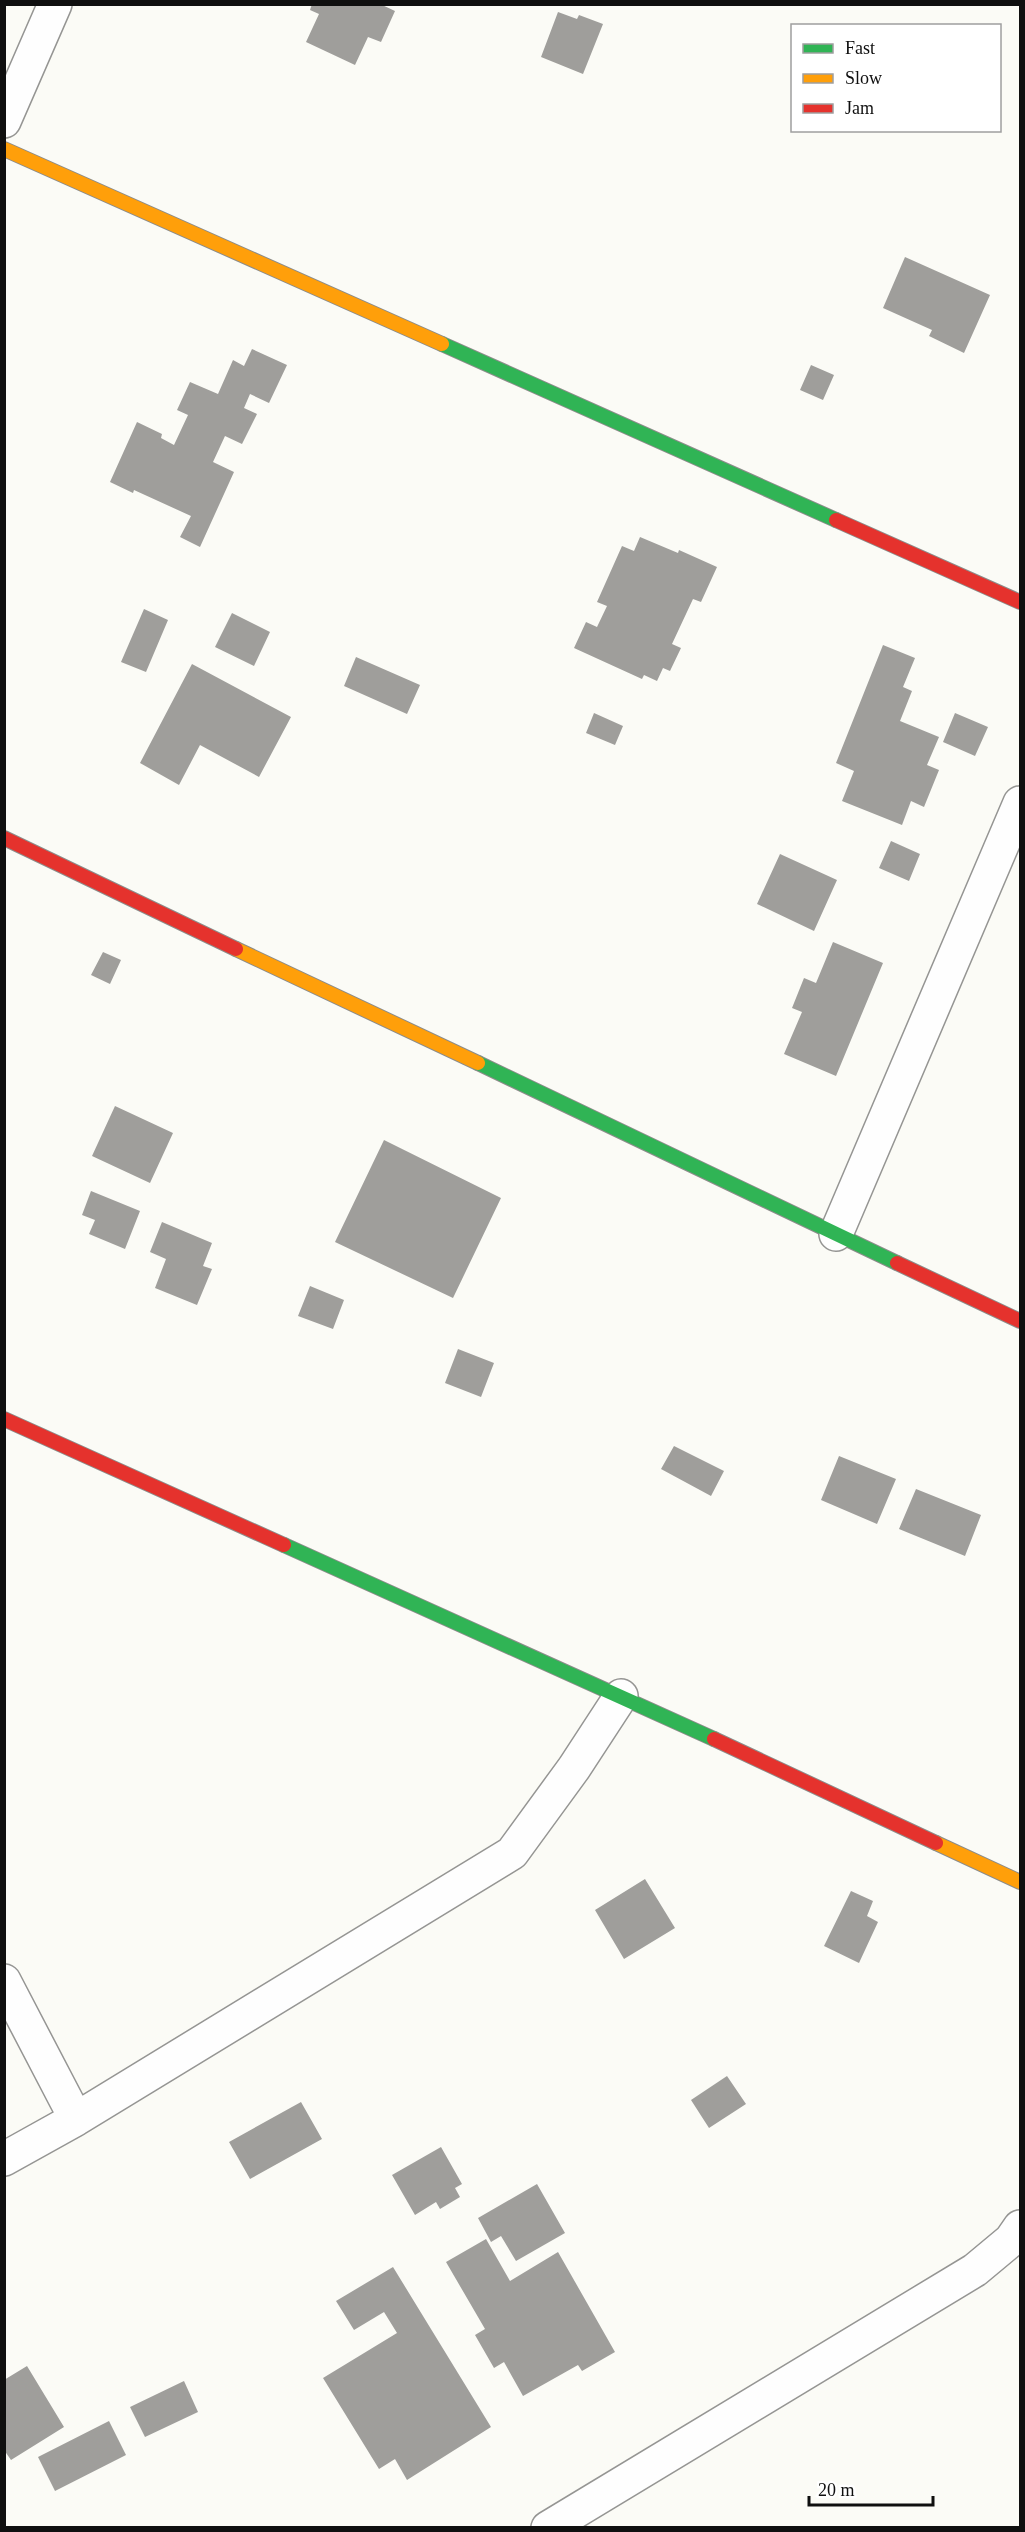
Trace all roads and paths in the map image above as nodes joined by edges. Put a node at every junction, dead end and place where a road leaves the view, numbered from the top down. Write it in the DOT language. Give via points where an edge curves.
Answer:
graph roads {
  1 [pos="55,4"];
  2 [pos="4,121"];
  3 [pos="4,149"];
  4 [pos="1020,602"];
  5 [pos="1020,803"];
  6 [pos="4,838"];
  7 [pos="836,1234"];
  8 [pos="1020,1321"];
  9 [pos="4,1419"];
  10 [pos="621,1696"];
  11 [pos="1020,1882"];
  12 [pos="4,1981"];
  13 [pos="76,2119"];
  14 [pos="4,2159"];
  15 [pos="1020,2227"];
  16 [pos="548,2528"];
  1 -- 2 [label="street"];
  3 -- 4 [label="street"];
  5 -- 7 [label="street"];
  6 -- 7 [label="street"];
  7 -- 8 [label="street"];
  9 -- 10 [label="street"];
  10 -- 11 [label="street"];
  10 -- 13 [label="street" via="512,1853"];
  12 -- 13 [label="street"];
  13 -- 14 [label="street"];
  15 -- 16 [label="street" via="1011,2240 975,2270"];
}
